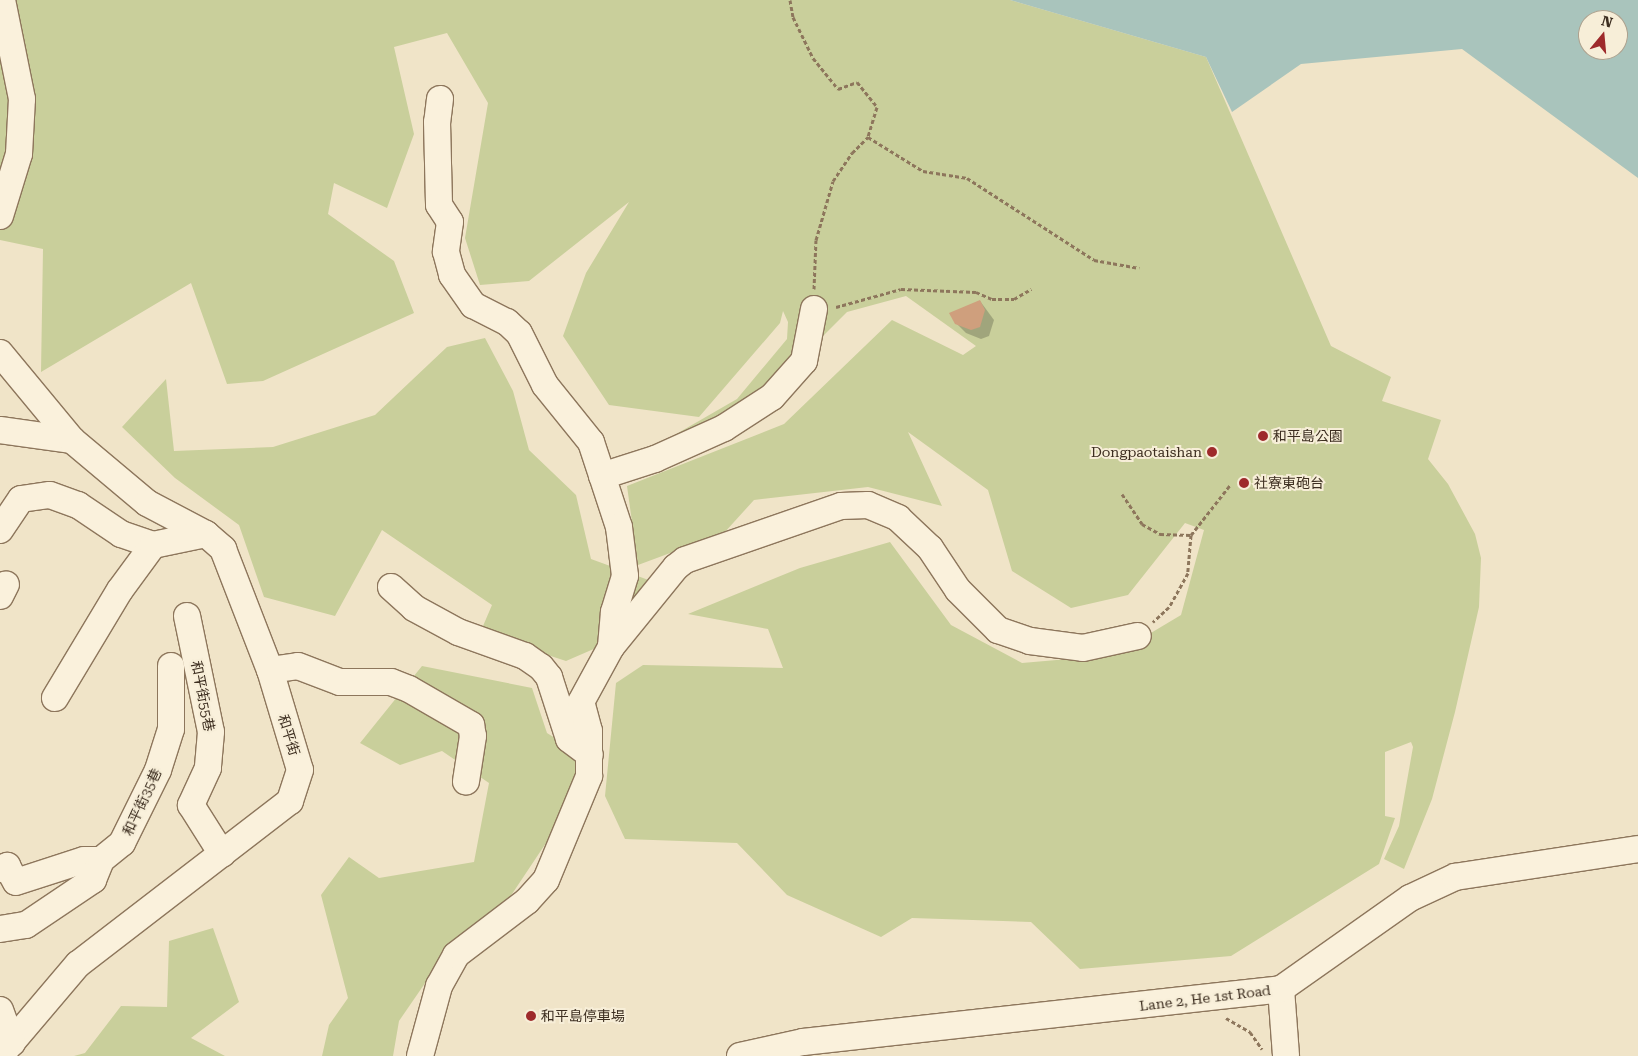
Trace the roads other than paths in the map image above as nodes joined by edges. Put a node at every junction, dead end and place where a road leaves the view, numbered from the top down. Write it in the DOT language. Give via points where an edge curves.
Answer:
graph roads {
  1 [pos="2,0"];
  2 [pos="440,99"];
  3 [pos="0,216"];
  4 [pos="814,309"];
  5 [pos="0,353"];
  6 [pos="0,430"];
  7 [pos="72,440"];
  8 [pos="602,476"];
  9 [pos="0,530"];
  10 [pos="206,534"];
  11 [pos="153,545"];
  12 [pos="391,587"];
  13 [pos="187,616"];
  14 [pos="1138,636"];
  15 [pos="611,647"];
  16 [pos="171,666"];
  17 [pos="270,670"];
  18 [pos="55,698"];
  19 [pos="590,755"];
  20 [pos="466,781"];
  21 [pos="1638,849"];
  22 [pos="222,854"];
  23 [pos="101,860"];
  24 [pos="0,868"];
  25 [pos="0,929"];
  26 [pos="1280,989"];
  27 [pos="0,1010"];
  28 [pos="6,1049"];
  29 [pos="420,1056"];
  30 [pos="740,1056"];
  31 [pos="1286,1056"];
  1 -- 3 [label="street" via="22,99 19,154"];
  2 -- 8 [label="street" via="436,122 439,205 450,222 446,252 452,275 473,305 507,322 519,332 545,385 591,442"];
  4 -- 8 [label="street" via="804,361 772,397 724,428 655,459"];
  5 -- 7 [label="street, 和平街"];
  6 -- 7 [label="street"];
  7 -- 10 [label="street, 和平街" via="147,503"];
  8 -- 15 [label="street" via="618,527 625,576 614,612"];
  9 -- 11 [label="street" via="21,499 50,495 78,505 122,534"];
  10 -- 11 [label="street"];
  10 -- 17 [label="street, 和平街" via="223,549"];
  11 -- 18 [label="street" via="120,590"];
  12 -- 19 [label="street" via="414,608 458,632 525,656 541,667 549,678 570,739"];
  13 -- 22 [label="street, 和平街55巷" via="211,732 208,768 191,805"];
  14 -- 15 [label="street" via="1083,648 1030,641 998,630 958,590 930,548 898,518 868,505 841,506 686,560 676,567"];
  15 -- 19 [label="street" via="581,702 589,731"];
  16 -- 23 [label="street, 和平街35巷" via="171,729 158,770 122,843"];
  17 -- 20 [label="street" via="298,666 340,682 391,682 409,689 470,725 473,736"];
  17 -- 22 [label="street, 和平街" via="300,770 290,801"];
  19 -- 29 [label="street" via="589,776 546,880 528,901 456,956 439,986"];
  21 -- 26 [label="street, Lane 2, He 1st Road" via="1455,877 1410,898"];
  22 -- 28 [label="street, 和平街" via="78,964"];
  23 -- 24 [label="street" via="84,860 16,882 7,866"];
  23 -- 25 [label="street, 和平街35巷" via="93,880 26,925"];
  26 -- 30 [label="street, Lane 2, He 1st Road" via="803,1042"];
  26 -- 31 [label="street"];
  27 -- 28 [label="street"];
}
